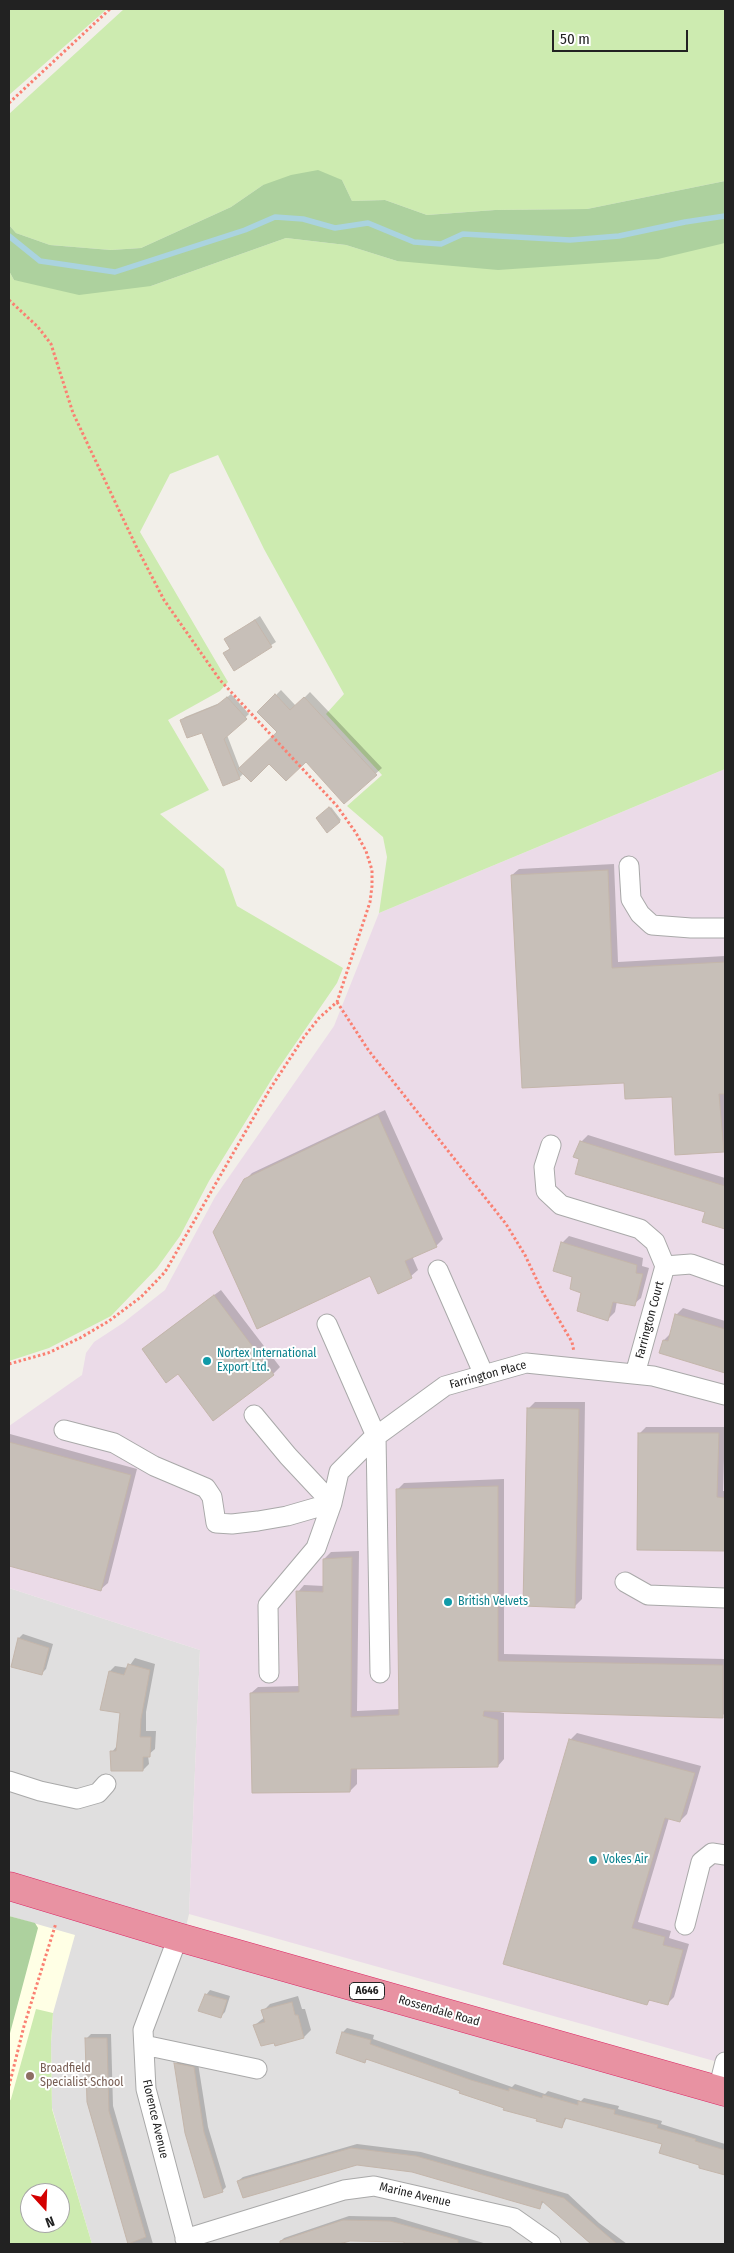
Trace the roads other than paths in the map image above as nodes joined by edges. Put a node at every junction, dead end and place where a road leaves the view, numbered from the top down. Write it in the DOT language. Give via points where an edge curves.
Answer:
graph roads {
  1 [pos="629,866"];
  2 [pos="725,928"];
  3 [pos="551,1145"];
  4 [pos="665,1266"];
  5 [pos="438,1270"];
  6 [pos="725,1276"];
  7 [pos="327,1324"];
  8 [pos="635,1374"];
  9 [pos="484,1375"];
  10 [pos="725,1395"];
  11 [pos="254,1415"];
  12 [pos="64,1430"];
  13 [pos="376,1436"];
  14 [pos="332,1503"];
  15 [pos="625,1582"];
  16 [pos="725,1598"];
  17 [pos="380,1672"];
  18 [pos="269,1673"];
  19 [pos="9,1780"];
  20 [pos="106,1784"];
  21 [pos="725,1855"];
  22 [pos="9,1886"];
  23 [pos="685,1924"];
  24 [pos="178,1938"];
  25 [pos="144,2045"];
  26 [pos="725,2062"];
  27 [pos="258,2069"];
  28 [pos="722,2091"];
  29 [pos="186,2242"];
  30 [pos="551,2244"];
  1 -- 2 [label="street" via="631,899 652,925"];
  3 -- 4 [label="street, Farrington Court" via="544,1167 546,1191 561,1205 640,1229 655,1242"];
  4 -- 6 [label="street, Farrington Court" via="692,1264"];
  4 -- 8 [label="street, Farrington Court"];
  5 -- 9 [label="street"];
  7 -- 13 [label="street"];
  8 -- 9 [label="street, Farrington Place" via="526,1363"];
  8 -- 10 [label="street, Farrington Place"];
  9 -- 13 [label="street, Farrington Place" via="444,1386"];
  11 -- 14 [label="street"];
  12 -- 14 [label="street" via="114,1443 154,1466 206,1488 212,1497 216,1523 232,1524 287,1516"];
  13 -- 14 [label="street, Farrington Place" via="339,1472"];
  13 -- 17 [label="street"];
  14 -- 18 [label="street, Farrington Place" via="316,1548 268,1605"];
  15 -- 16 [label="street" via="648,1595"];
  19 -- 20 [label="street" via="77,1799 98,1793"];
  21 -- 23 [label="street" via="712,1853 701,1862"];
  22 -- 24 [label="highway, Rossendale Road / A646"];
  24 -- 25 [label="street, Florence Avenue" via="143,2030"];
  24 -- 28 [label="highway, Rossendale Road / A646"];
  25 -- 27 [label="street"];
  25 -- 29 [label="street, Florence Avenue" via="146,2089"];
  26 -- 28 [label="street"];
  29 -- 30 [label="street, Marine Avenue" via="344,2190 374,2186 514,2218"];
}
